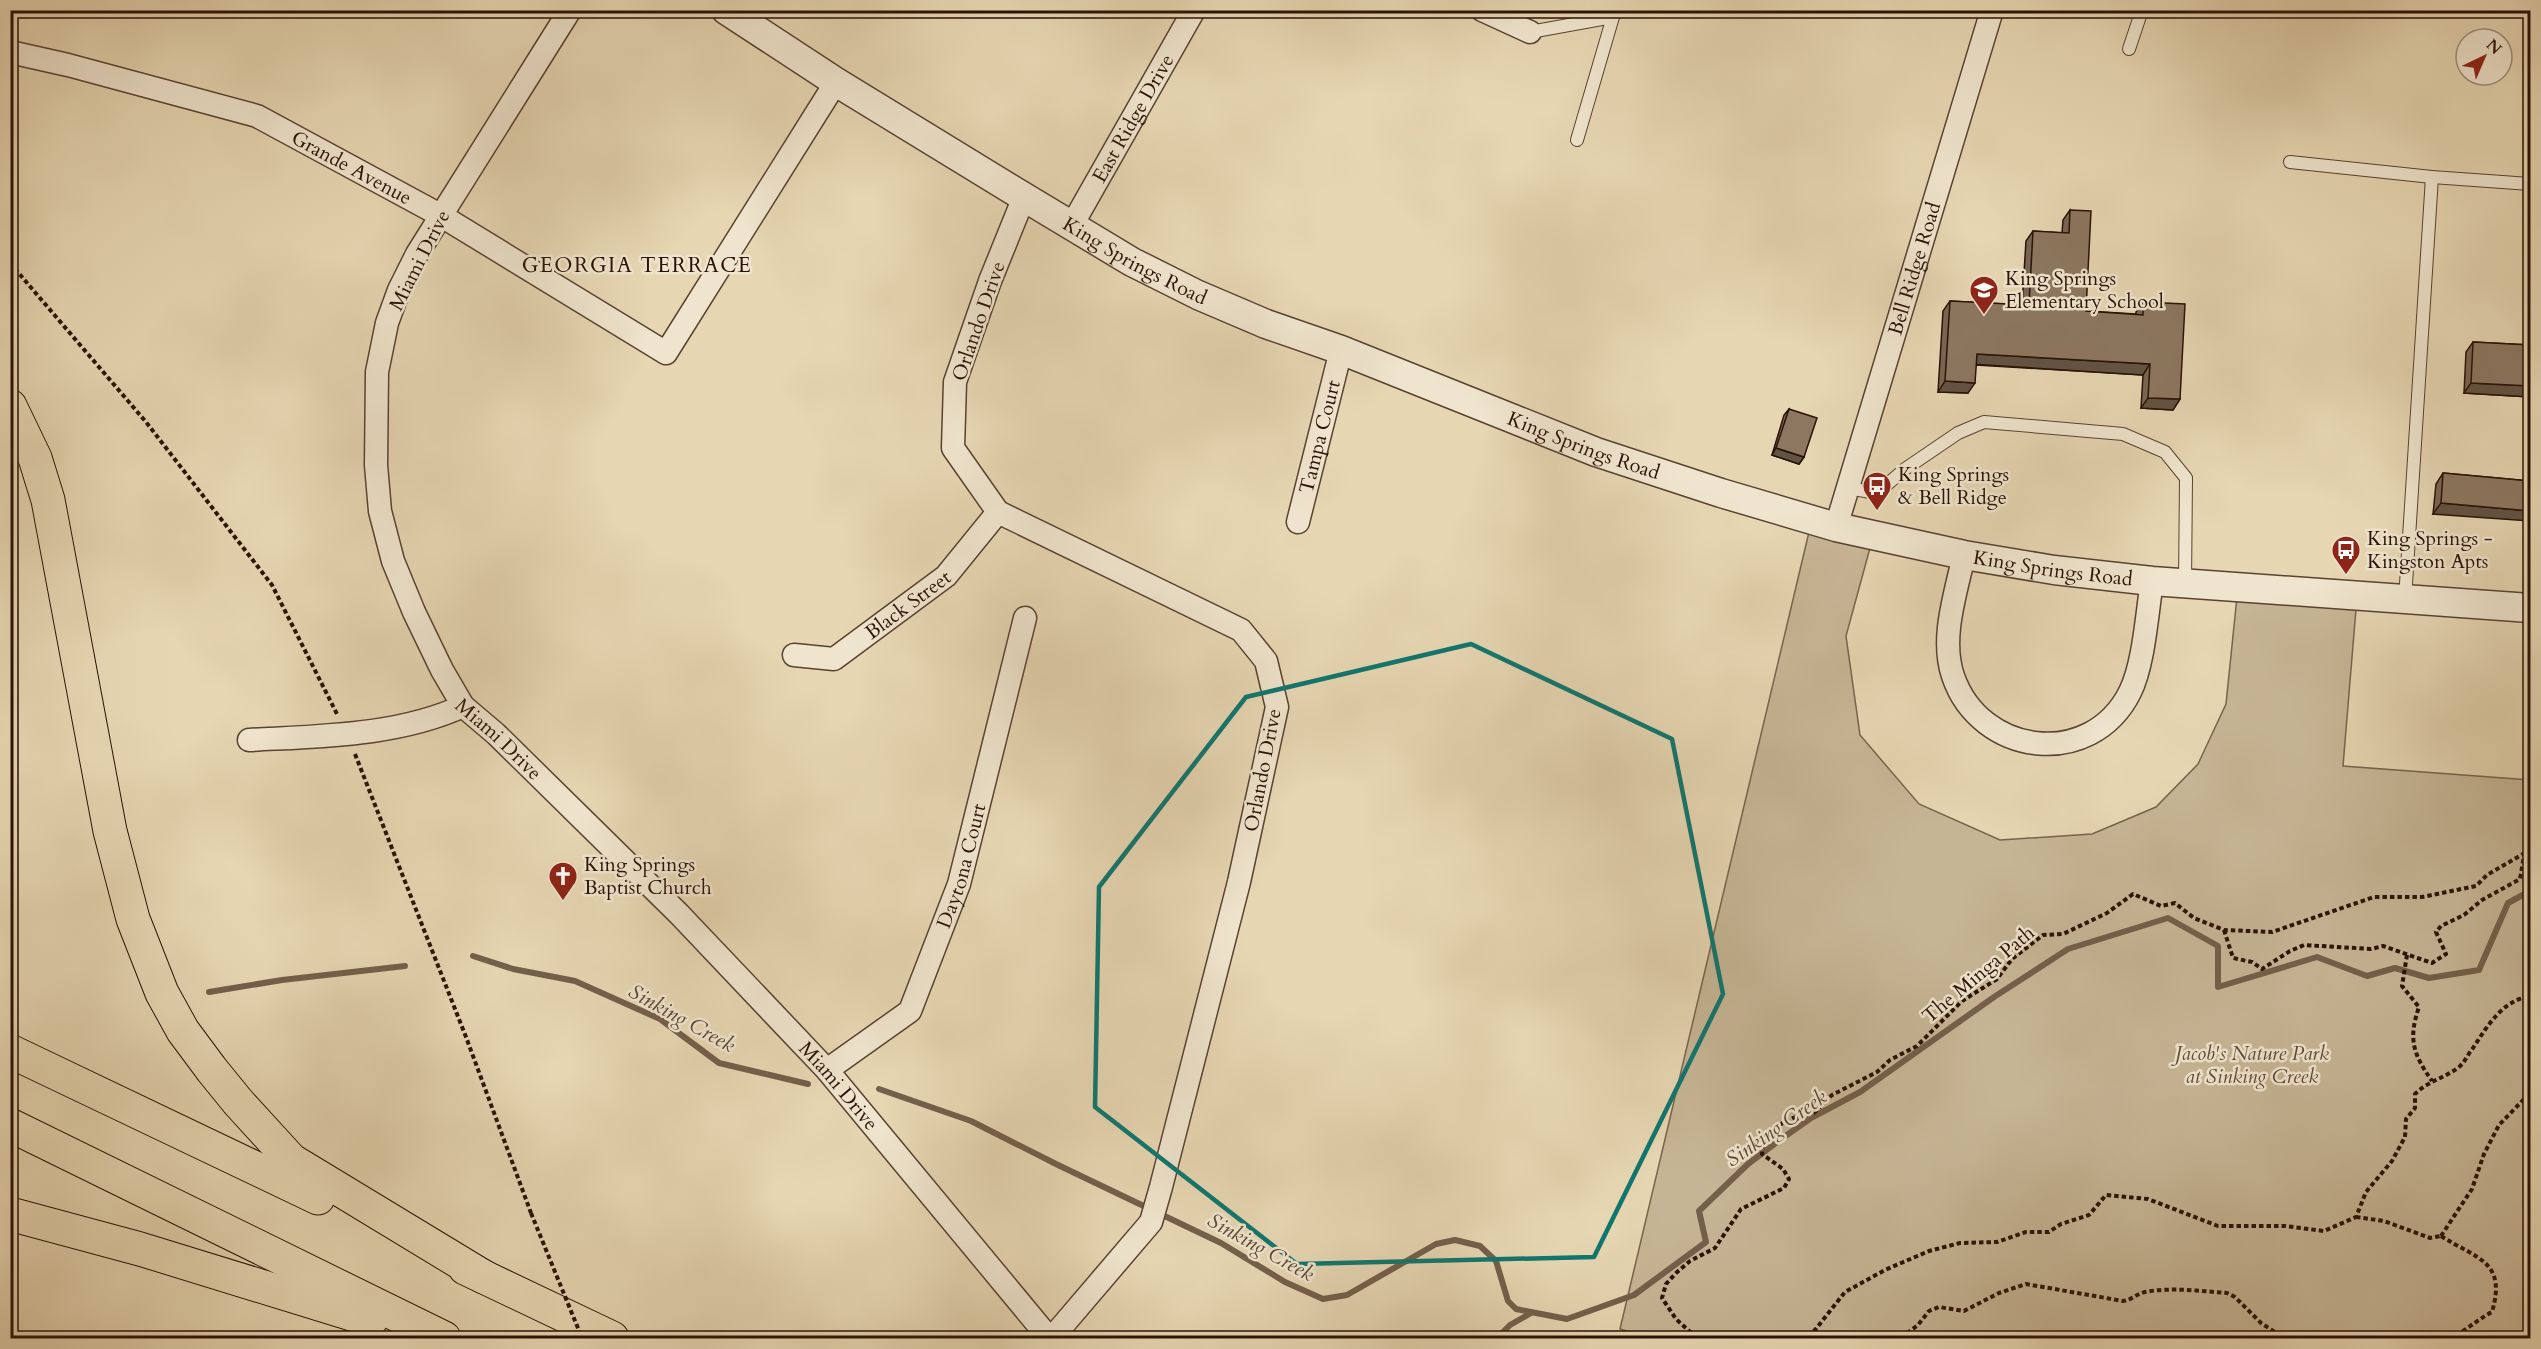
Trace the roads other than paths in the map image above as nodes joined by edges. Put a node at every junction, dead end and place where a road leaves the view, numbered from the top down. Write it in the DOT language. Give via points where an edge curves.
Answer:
graph roads {
  1 [pos="570,10"];
  2 [pos="726,10"];
  3 [pos="1194,10"];
  4 [pos="1482,10"];
  5 [pos="1992,10"];
  6 [pos="2142,10"];
  7 [pos="1614,14"];
  8 [pos="1530,32"];
  9 [pos="2129,49"];
  10 [pos="10,52"];
  11 [pos="836,82"];
  12 [pos="1577,140"];
  13 [pos="2290,162"];
  14 [pos="2432,177"];
  15 [pos="2530,184"];
  16 [pos="1024,196"];
  17 [pos="440,215"];
  18 [pos="1072,225"];
  19 [pos="1341,350"];
  20 [pos="10,406"];
  21 [pos="1847,488"];
  22 [pos="998,512"];
  23 [pos="1298,522"];
  24 [pos="1836,527"];
  25 [pos="1964,555"];
  26 [pos="2152,581"];
  27 [pos="2185,584"];
  28 [pos="2405,600"];
  29 [pos="2530,608"];
  30 [pos="1025,618"];
  31 [pos="794,655"];
  32 [pos="463,706"];
  33 [pos="249,740"];
  34 [pos="10,1051"];
  35 [pos="827,1070"];
  36 [pos="10,1125"];
  37 [pos="10,1214"];
  38 [pos="484,1277"];
  39 [pos="431,1338"];
  40 [pos="444,1338"];
  41 [pos="612,1338"];
  42 [pos="1050,1338"];
  1 -- 17 [label="street, Miami Drive"];
  2 -- 11 [label="street, King Springs Road"];
  3 -- 18 [label="street, East Ridge Drive"];
  4 -- 8 [label="street"];
  5 -- 21 [label="street, Bell Ridge Road"];
  6 -- 9 [label="lane"];
  7 -- 8 [label="lane"];
  7 -- 12 [label="lane"];
  10 -- 17 [label="street, Grande Avenue" via="257,116"];
  11 -- 16 [label="street, King Springs Road"];
  11 -- 17 [label="street, Grande Avenue" via="666,353"];
  13 -- 14 [label="lane"];
  14 -- 15 [label="lane"];
  14 -- 28 [label="lane"];
  16 -- 18 [label="street, King Springs Road"];
  16 -- 22 [label="street, Orlando Drive" via="955,382 953,448"];
  17 -- 32 [label="street, Miami Drive" via="399,290 387,323 378,372 376,465 380,511 393,561 437,660"];
  18 -- 19 [label="street, King Springs Road" via="1198,296"];
  19 -- 23 [label="street, Tampa Court"];
  19 -- 24 [label="street, King Springs Road" via="1596,452"];
  20 -- 38 [label="highway" via="35,458 48,500 110,831 133,919 162,993 212,1070 291,1160"];
  21 -- 24 [label="street, Bell Ridge Road"];
  21 -- 27 [label="lane" via="1877,493 1958,433 1984,422 2123,434 2165,452 2186,478"];
  22 -- 31 [label="street, Black Street" via="946,576 834,659"];
  22 -- 42 [label="street, Orlando Drive" via="1241,630 1266,662 1277,707 1239,882 1151,1222"];
  24 -- 25 [label="street, King Springs Road"];
  25 -- 26 [label="street, King Springs Road"];
  25 -- 26 [label="street" via="1948,647 1952,675 1976,717 2021,742 2065,742 2103,724 2118,712 2137,674"];
  26 -- 27 [label="street, King Springs Road"];
  27 -- 28 [label="street, King Springs Road"];
  28 -- 29 [label="street, King Springs Road"];
  30 -- 35 [label="street, Daytona Court" via="959,884 910,1011"];
  32 -- 33 [label="street" via="413,724"];
  32 -- 35 [label="street, Miami Drive" via="671,906"];
  34 -- 38 [label="highway"];
  35 -- 42 [label="street, Miami Drive"];
  36 -- 40 [label="highway"];
  37 -- 39 [label="highway" via="140,1249"];
  38 -- 41 [label="highway"];
}
